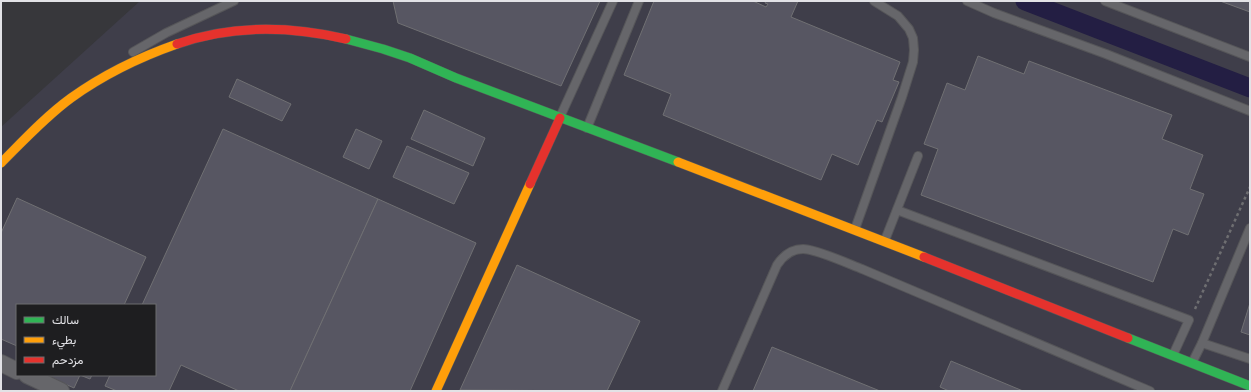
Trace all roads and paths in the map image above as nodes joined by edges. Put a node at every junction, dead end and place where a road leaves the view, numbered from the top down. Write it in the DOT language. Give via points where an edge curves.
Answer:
graph roads {
  1 [pos="234,1"];
  2 [pos="613,1"];
  3 [pos="639,1"];
  4 [pos="874,1"];
  5 [pos="967,1"];
  6 [pos="1105,1"];
  7 [pos="1250,57"];
  8 [pos="111,73"];
  9 [pos="1250,111"];
  10 [pos="560,118"];
  11 [pos="587,128"];
  12 [pos="918,156"];
  13 [pos="1,163"];
  14 [pos="1250,187"];
  15 [pos="897,210"];
  16 [pos="1250,228"];
  17 [pos="855,230"];
  18 [pos="884,243"];
  19 [pos="1190,320"];
  20 [pos="1202,343"];
  21 [pos="1173,356"];
  22 [pos="1250,359"];
  23 [pos="1,363"];
  24 [pos="1192,364"];
  25 [pos="16,370"];
  26 [pos="29,376"];
  27 [pos="1250,386"];
  28 [pos="61,391"];
  29 [pos="436,391"];
  30 [pos="722,391"];
  31 [pos="1150,391"];
  1 -- 8 [label="lane" via="146,43"];
  2 -- 10 [label="lane"];
  3 -- 11 [label="lane"];
  4 -- 17 [label="lane" via="898,16 909,29 914,50 913,62 902,96"];
  5 -- 9 [label="lane"];
  6 -- 7 [label="lane"];
  8 -- 10 [label="street" via="157,51 212,34 238,30 304,33 341,38 402,56"];
  8 -- 13 [label="street" via="69,100"];
  10 -- 11 [label="street"];
  10 -- 29 [label="street"];
  11 -- 17 [label="street"];
  12 -- 15 [label="lane"];
  14 -- 19 [label="path"];
  15 -- 18 [label="lane"];
  15 -- 19 [label="lane"];
  16 -- 20 [label="lane"];
  17 -- 18 [label="street"];
  18 -- 21 [label="street"];
  19 -- 21 [label="lane"];
  20 -- 22 [label="lane"];
  20 -- 24 [label="lane"];
  21 -- 24 [label="street"];
  23 -- 25 [label="street"];
  24 -- 27 [label="street"];
  26 -- 28 [label="street"];
  30 -- 31 [label="lane" via="778,265 788,254 804,248 862,269"];
}
